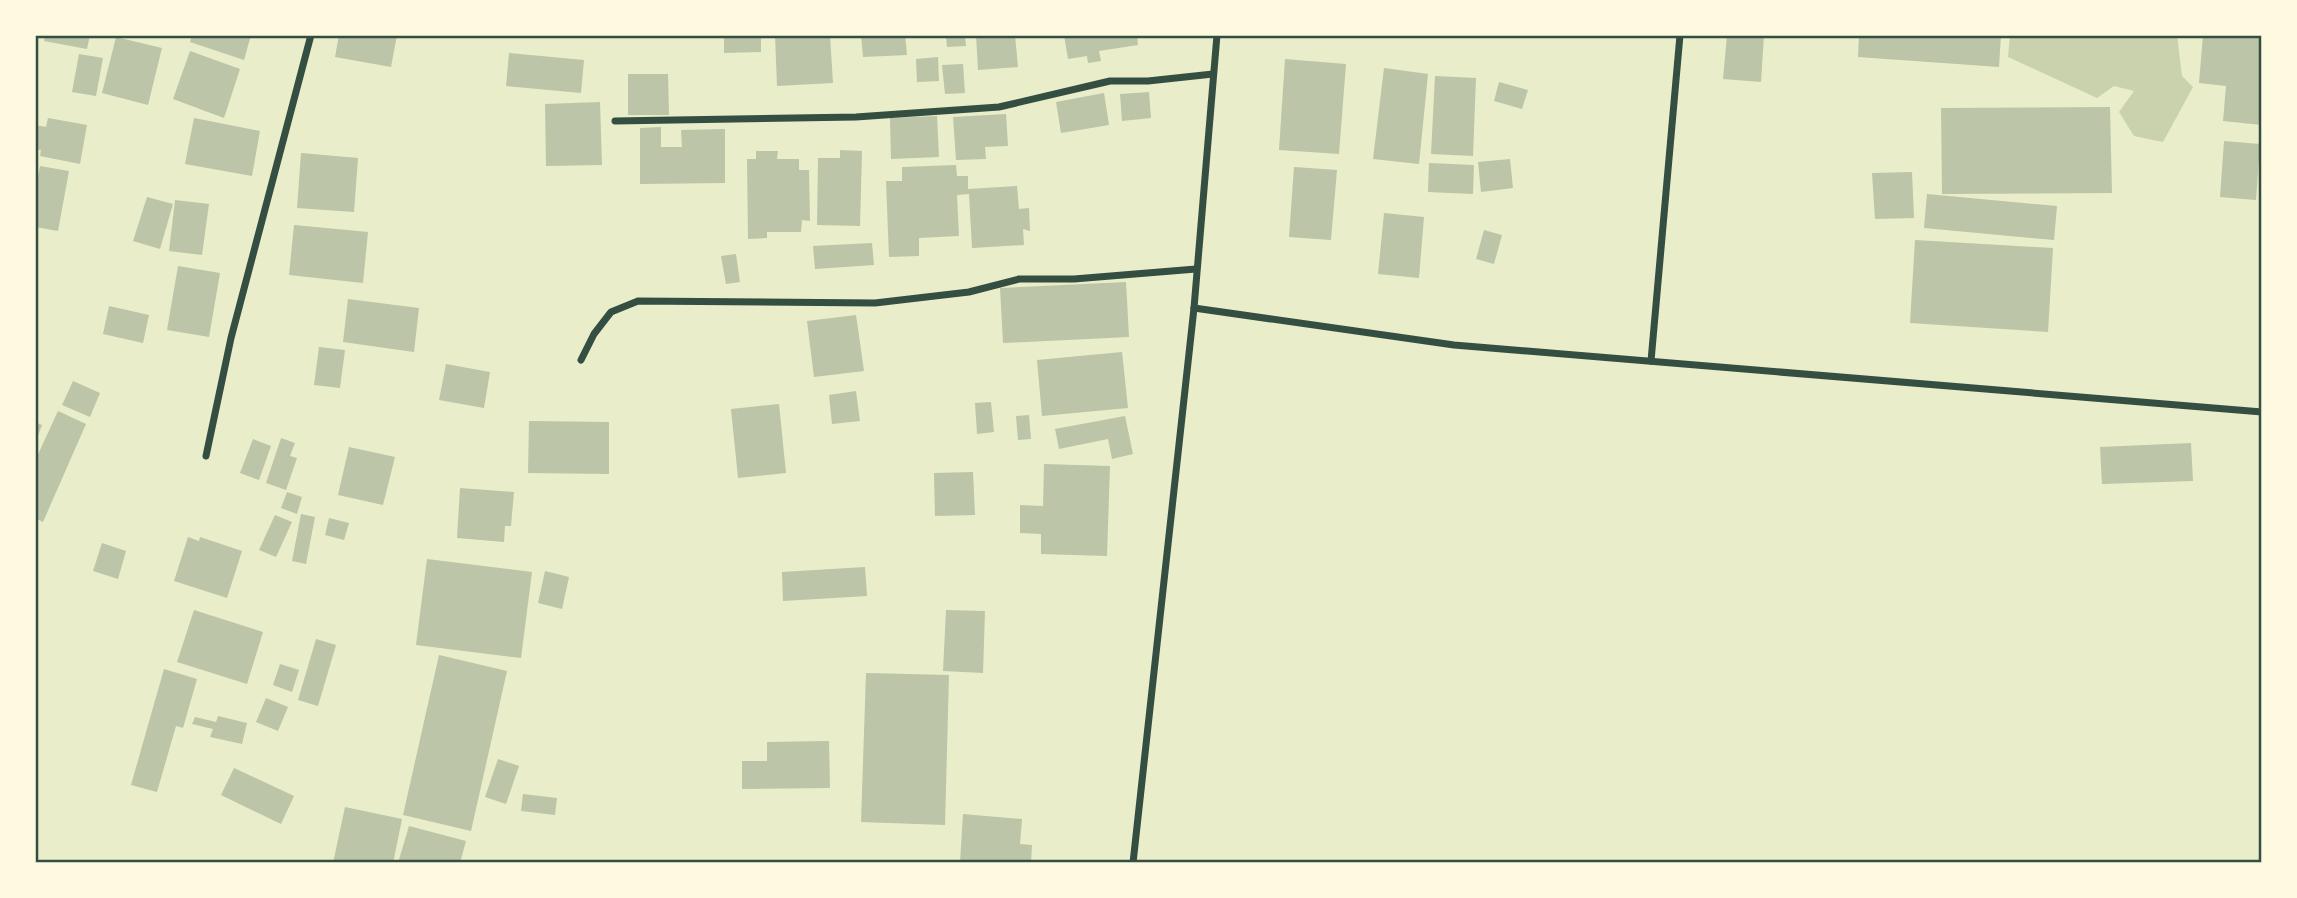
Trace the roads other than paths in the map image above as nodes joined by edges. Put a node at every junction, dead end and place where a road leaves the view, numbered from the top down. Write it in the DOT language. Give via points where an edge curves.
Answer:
graph roads {
  1 [pos="311,35"];
  2 [pos="1217,35"];
  3 [pos="1680,35"];
  4 [pos="1213,74"];
  5 [pos="615,121"];
  6 [pos="1196,269"];
  7 [pos="1194,308"];
  8 [pos="581,360"];
  9 [pos="1651,361"];
  10 [pos="2262,412"];
  11 [pos="206,456"];
  12 [pos="1133,863"];
  1 -- 11 [label="street" via="231,338"];
  2 -- 4 [label="street"];
  3 -- 9 [label="street"];
  4 -- 5 [label="street" via="1110,82 986,108 856,117"];
  4 -- 6 [label="street"];
  6 -- 7 [label="street"];
  6 -- 8 [label="street" via="1019,279 969,292 875,303 638,301 611,312"];
  7 -- 9 [label="street" via="1454,345"];
  7 -- 12 [label="street"];
  9 -- 10 [label="street"];
}
